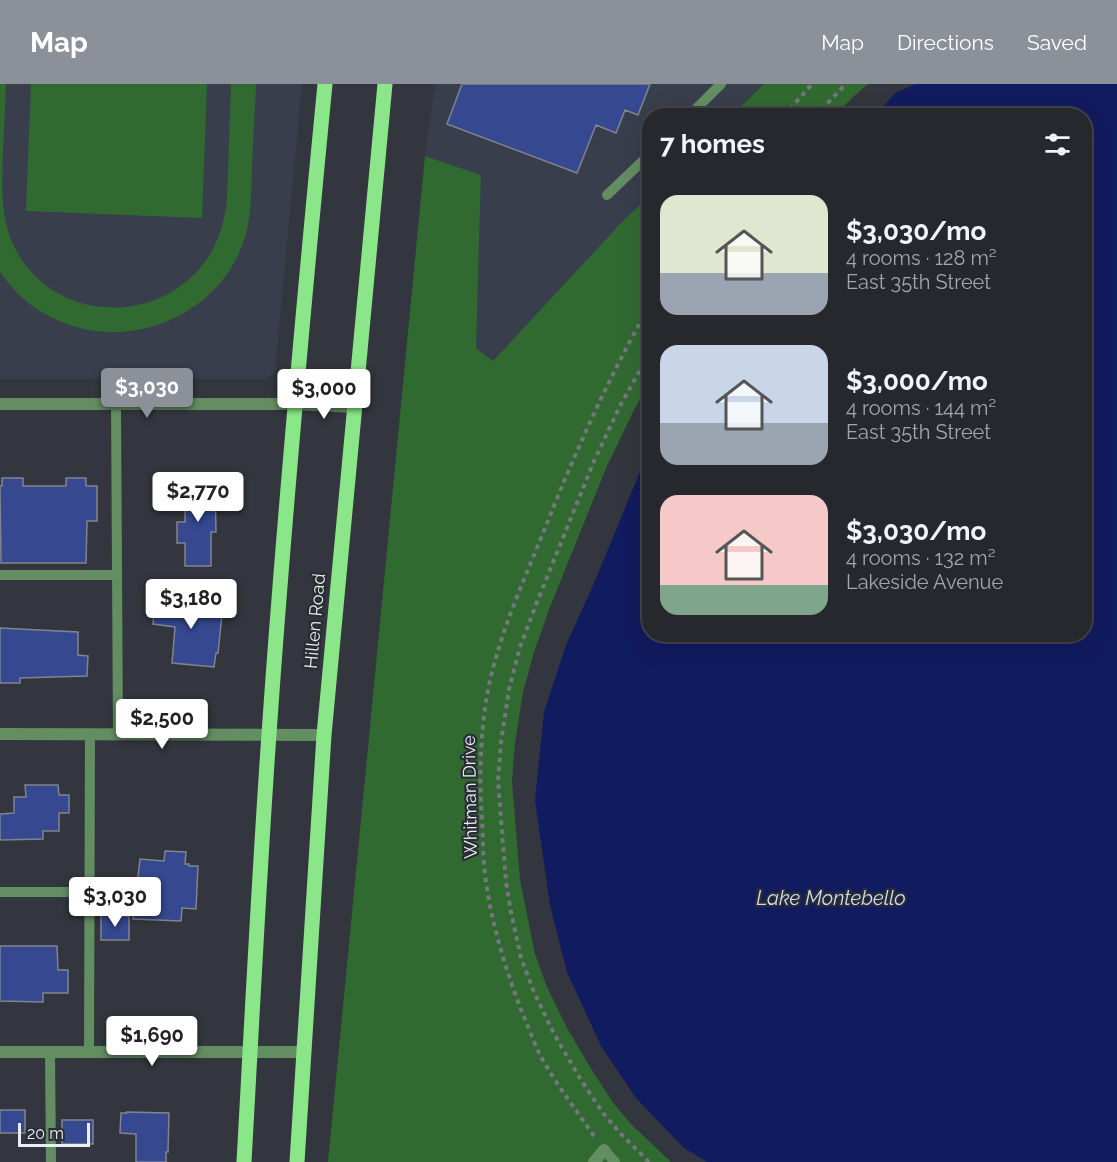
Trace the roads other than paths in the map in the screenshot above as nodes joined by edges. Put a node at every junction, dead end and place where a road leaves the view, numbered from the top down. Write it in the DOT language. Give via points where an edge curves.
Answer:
graph roads {
  1 [pos="325,84"];
  2 [pos="385,84"];
  3 [pos="721,84"];
  4 [pos="697,108"];
  5 [pos="642,162"];
  6 [pos="607,195"];
  7 [pos="0,404"];
  8 [pos="116,404"];
  9 [pos="294,404"];
  10 [pos="355,407"];
  11 [pos="0,575"];
  12 [pos="117,575"];
  13 [pos="0,734"];
  14 [pos="90,735"];
  15 [pos="118,735"];
  16 [pos="269,735"];
  17 [pos="324,735"];
  18 [pos="0,892"];
  19 [pos="89,892"];
  20 [pos="0,1052"];
  21 [pos="50,1052"];
  22 [pos="88,1052"];
  23 [pos="249,1052"];
  24 [pos="305,1052"];
  25 [pos="604,1150"];
  26 [pos="51,1162"];
  27 [pos="244,1162"];
  28 [pos="297,1162"];
  29 [pos="594,1162"];
  30 [pos="615,1162"];
  1 -- 9 [label="main road, Hillen Road"];
  2 -- 10 [label="main road, Hillen Road"];
  3 -- 4 [label="lane"];
  5 -- 6 [label="lane"];
  7 -- 8 [label="street"];
  8 -- 9 [label="street"];
  8 -- 12 [label="lane"];
  9 -- 10 [label="street"];
  9 -- 16 [label="main road, Hillen Road"];
  10 -- 17 [label="main road, Hillen Road"];
  11 -- 12 [label="lane"];
  12 -- 15 [label="lane"];
  13 -- 14 [label="street"];
  14 -- 15 [label="street"];
  14 -- 19 [label="lane"];
  15 -- 16 [label="street"];
  16 -- 17 [label="street"];
  16 -- 23 [label="main road, Hillen Road"];
  17 -- 24 [label="main road, Hillen Road"];
  18 -- 19 [label="lane"];
  19 -- 22 [label="lane"];
  20 -- 21 [label="street"];
  21 -- 22 [label="street"];
  21 -- 26 [label="lane"];
  22 -- 23 [label="street"];
  23 -- 24 [label="street"];
  23 -- 27 [label="main road, Hillen Road"];
  24 -- 28 [label="main road, Hillen Road"];
  25 -- 29 [label="street"];
  25 -- 30 [label="lane"];
}
